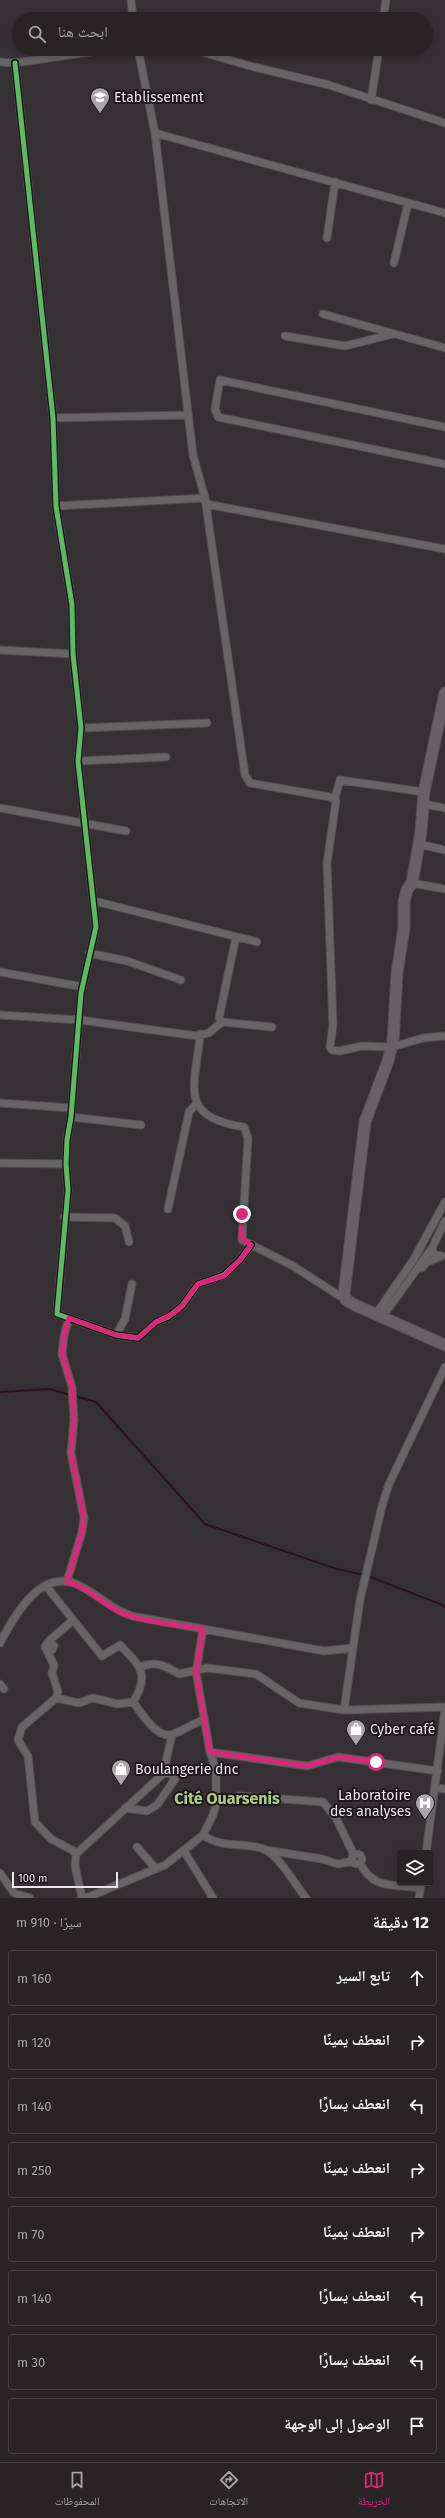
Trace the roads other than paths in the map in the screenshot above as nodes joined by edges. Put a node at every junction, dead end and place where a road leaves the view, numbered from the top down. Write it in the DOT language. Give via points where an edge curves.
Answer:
graph roads {
  1 [pos="131,0"];
  2 [pos="386,0"];
  3 [pos="132,12"];
  4 [pos="384,12"];
  5 [pos="59,56"];
  6 [pos="139,56"];
  7 [pos="216,56"];
  8 [pos="378,56"];
  9 [pos="0,62"];
  10 [pos="15,62"];
  11 [pos="371,100"];
  12 [pos="445,123"];
  13 [pos="154,133"];
  14 [pos="336,182"];
  15 [pos="408,203"];
  16 [pos="445,213"];
  17 [pos="327,238"];
  18 [pos="394,263"];
  19 [pos="323,314"];
  20 [pos="393,334"];
  21 [pos="285,336"];
  22 [pos="445,348"];
  23 [pos="188,415"];
  24 [pos="53,418"];
  25 [pos="445,427"];
  26 [pos="445,464"];
  27 [pos="205,501"];
  28 [pos="56,506"];
  29 [pos="445,548"];
  30 [pos="0,650"];
  31 [pos="72,654"];
  32 [pos="445,693"];
  33 [pos="207,723"];
  34 [pos="81,728"];
  35 [pos="166,757"];
  36 [pos="78,761"];
  37 [pos="335,798"];
  38 [pos="424,798"];
  39 [pos="0,808"];
  40 [pos="445,808"];
  41 [pos="86,824"];
  42 [pos="126,831"];
  43 [pos="419,844"];
  44 [pos="445,850"];
  45 [pos="412,883"];
  46 [pos="445,889"];
  47 [pos="94,901"];
  48 [pos="236,937"];
  49 [pos="257,942"];
  50 [pos="89,953"];
  51 [pos="0,972"];
  52 [pos="181,980"];
  53 [pos="83,987"];
  54 [pos="0,1015"];
  55 [pos="80,1020"];
  56 [pos="222,1022"];
  57 [pos="272,1027"];
  58 [pos="200,1034"];
  59 [pos="445,1036"];
  60 [pos="392,1047"];
  61 [pos="0,1103"];
  62 [pos="196,1104"];
  63 [pos="71,1108"];
  64 [pos="71,1117"];
  65 [pos="141,1125"];
  66 [pos="1,1163"];
  67 [pos="66,1164"];
  68 [pos="0,1171"];
  69 [pos="445,1202"];
  70 [pos="168,1209"];
  71 [pos="64,1217"];
  72 [pos="445,1221"];
  73 [pos="129,1242"];
  74 [pos="251,1245"];
  75 [pos="432,1248"];
  76 [pos="444,1256"];
  77 [pos="410,1279"];
  78 [pos="132,1284"];
  79 [pos="346,1300"];
  80 [pos="380,1315"];
  81 [pos="69,1318"];
  82 [pos="116,1335"];
  83 [pos="445,1345"];
  84 [pos="445,1367"];
  85 [pos="67,1582"];
  86 [pos="46,1586"];
  87 [pos="73,1620"];
  88 [pos="203,1629"];
  89 [pos="0,1643"];
  90 [pos="353,1648"];
  91 [pos="140,1667"];
  92 [pos="196,1672"];
  93 [pos="56,1698"];
  94 [pos="134,1702"];
  95 [pos="445,1708"];
  96 [pos="344,1710"];
  97 [pos="204,1720"];
  98 [pos="172,1735"];
  99 [pos="210,1752"];
  100 [pos="438,1771"];
  101 [pos="163,1774"];
  102 [pos="436,1788"];
  103 [pos="445,1789"];
  104 [pos="239,1796"];
  105 [pos="126,1808"];
  106 [pos="203,1835"];
  107 [pos="137,1848"];
  108 [pos="264,1849"];
  109 [pos="426,1850"];
  110 [pos="184,1851"];
  111 [pos="76,1854"];
  112 [pos="355,1860"];
  113 [pos="156,1869"];
  114 [pos="0,1874"];
  115 [pos="397,1884"];
  116 [pos="420,1886"];
  117 [pos="208,1890"];
  118 [pos="30,1898"];
  119 [pos="82,1898"];
  120 [pos="86,1898"];
  121 [pos="207,1898"];
  122 [pos="213,1898"];
  123 [pos="306,1898"];
  124 [pos="419,1898"];
  1 -- 3 [label="street"];
  2 -- 4 [label="street"];
  5 -- 10 [label="street"];
  6 -- 13 [label="street"];
  7 -- 11 [label="street" via="329,85"];
  8 -- 11 [label="street"];
  9 -- 10 [label="street"];
  10 -- 24 [label="street"];
  11 -- 12 [label="street"];
  13 -- 14 [label="street"];
  13 -- 23 [label="street"];
  14 -- 15 [label="street"];
  14 -- 17 [label="street"];
  15 -- 16 [label="street"];
  15 -- 18 [label="street"];
  19 -- 20 [label="street"];
  20 -- 21 [label="street" via="345,346"];
  20 -- 22 [label="street"];
  23 -- 24 [label="street"];
  23 -- 27 [label="street" via="193,455"];
  24 -- 28 [label="street"];
  25 -- 26 [label="street" via="220,380 215,409 218,417"];
  27 -- 28 [label="street"];
  27 -- 29 [label="street"];
  27 -- 37 [label="street" via="247,781"];
  28 -- 31 [label="street" via="72,604"];
  30 -- 31 [label="street"];
  31 -- 34 [label="street"];
  32 -- 38 [label="street"];
  33 -- 34 [label="street"];
  34 -- 36 [label="street"];
  35 -- 36 [label="street"];
  36 -- 41 [label="street"];
  37 -- 38 [label="street" via="340,780"];
  37 -- 60 [label="street" via="326,863 333,1025 330,1047 332,1050 340,1051 362,1046"];
  38 -- 40 [label="street"];
  38 -- 43 [label="street"];
  39 -- 41 [label="street"];
  41 -- 42 [label="street"];
  41 -- 47 [label="street"];
  43 -- 44 [label="street"];
  43 -- 45 [label="street"];
  45 -- 46 [label="street"];
  45 -- 60 [label="street" via="404,902"];
  47 -- 48 [label="street"];
  47 -- 50 [label="street" via="96,928"];
  48 -- 49 [label="street"];
  48 -- 56 [label="street" via="219,1018"];
  50 -- 52 [label="street" via="127,961"];
  50 -- 53 [label="street"];
  51 -- 53 [label="street"];
  53 -- 55 [label="street"];
  54 -- 55 [label="street"];
  55 -- 58 [label="street" via="197,1036"];
  55 -- 63 [label="street"];
  56 -- 57 [label="street"];
  56 -- 58 [label="street" via="209,1033"];
  58 -- 62 [label="street" via="193,1080"];
  59 -- 60 [label="street" via="423,1038"];
  60 -- 79 [label="street" via="365,1122 344,1294"];
  61 -- 63 [label="street"];
  62 -- 70 [label="street" via="189,1112"];
  62 -- 74 [label="street" via="200,1110 222,1124 244,1127 247,1132 248,1159 241,1237"];
  63 -- 64 [label="street"];
  64 -- 65 [label="street"];
  64 -- 67 [label="street"];
  66 -- 67 [label="street"];
  66 -- 68 [label="street"];
  67 -- 71 [label="street" via="68,1190"];
  69 -- 80 [label="street" via="434,1226"];
  71 -- 73 [label="street" via="115,1218 125,1226"];
  71 -- 81 [label="street" via="57,1314"];
  72 -- 75 [label="street"];
  74 -- 79 [label="street" via="293,1266"];
  74 -- 82 [label="street" via="224,1276 198,1284 182,1306 156,1322 138,1338"];
  75 -- 76 [label="street" via="434,1254"];
  75 -- 77 [label="street"];
  76 -- 77 [label="street" via="427,1262"];
  77 -- 80 [label="street"];
  78 -- 82 [label="street" via="125,1319"];
  79 -- 80 [label="street"];
  80 -- 83 [label="street"];
  81 -- 82 [label="street"];
  81 -- 85 [label="street" via="62,1354 72,1387 74,1420 71,1453 84,1518"];
  84 -- 90 [label="street" via="389,1484 360,1600"];
  85 -- 86 [label="street" via="54,1582"];
  85 -- 88 [label="street" via="84,1587 125,1614"];
  86 -- 87 [label="street"];
  86 -- 89 [label="street" via="21,1605"];
  87 -- 91 [label="street" via="102,1656 120,1645"];
  87 -- 93 [label="street" via="49,1641 46,1647 54,1665 52,1673 58,1692"];
  88 -- 90 [label="street" via="328,1651"];
  88 -- 92 [label="street"];
  90 -- 96 [label="street"];
  91 -- 92 [label="street" via="149,1662 165,1665 179,1674"];
  91 -- 94 [label="street" via="143,1681"];
  92 -- 96 [label="street" via="207,1668 256,1674 299,1703"];
  92 -- 97 [label="street"];
  93 -- 94 [label="street" via="79,1703 93,1698 118,1704"];
  93 -- 111 [label="street" via="22,1727 18,1740 28,1756 35,1822 51,1839"];
  94 -- 98 [label="street" via="155,1729"];
  95 -- 96 [label="street"];
  95 -- 100 [label="street"];
  97 -- 98 [label="street"];
  97 -- 99 [label="street"];
  98 -- 101 [label="street"];
  99 -- 100 [label="street" via="307,1766 338,1757"];
  99 -- 106 [label="street" via="216,1770 216,1804"];
  100 -- 102 [label="street"];
  101 -- 105 [label="street"];
  101 -- 105 [label="street" via="171,1773 175,1779 157,1805 147,1811"];
  102 -- 103 [label="street"];
  102 -- 109 [label="street"];
  104 -- 112 [label="street" via="322,1802 336,1818"];
  105 -- 111 [label="street"];
  106 -- 108 [label="street" via="220,1843"];
  106 -- 110 [label="street"];
  107 -- 113 [label="street"];
  108 -- 112 [label="street" via="322,1858 338,1864"];
  108 -- 123 [label="street" via="273,1856"];
  110 -- 113 [label="street"];
  110 -- 117 [label="street"];
  111 -- 119 [label="street" via="75,1866"];
  112 -- 115 [label="street" via="377,1884"];
  113 -- 120 [label="street"];
  114 -- 118 [label="street" via="14,1893"];
  116 -- 124 [label="street"];
  117 -- 121 [label="street"];
  117 -- 122 [label="street"];
}
